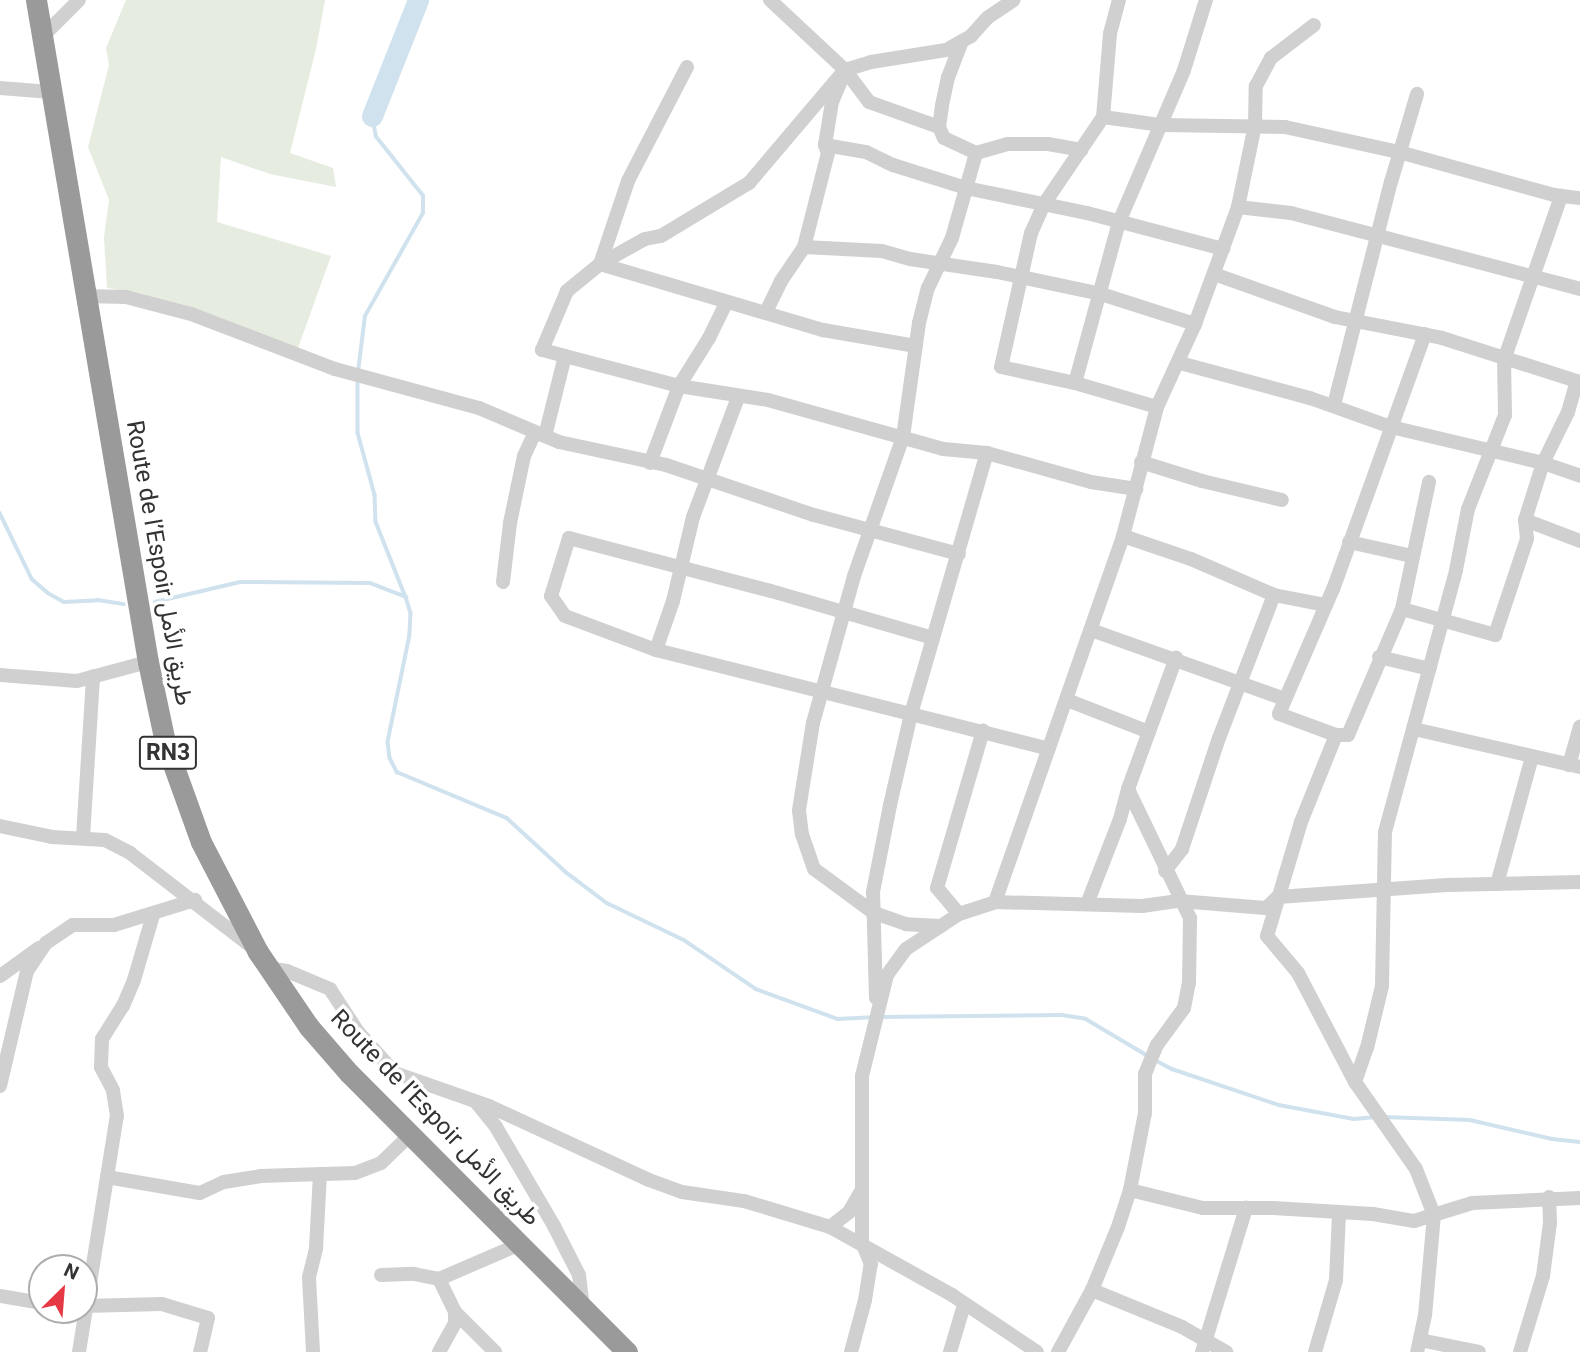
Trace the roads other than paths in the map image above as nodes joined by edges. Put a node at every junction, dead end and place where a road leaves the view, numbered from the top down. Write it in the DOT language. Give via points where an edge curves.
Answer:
graph roads {
  1 [pos="36,0"];
  2 [pos="79,0"];
  3 [pos="770,0"];
  4 [pos="1014,0"];
  5 [pos="1119,0"];
  6 [pos="1206,0"];
  7 [pos="1314,25"];
  8 [pos="42,37"];
  9 [pos="962,41"];
  10 [pos="687,67"];
  11 [pos="845,70"];
  12 [pos="0,88"];
  13 [pos="51,92"];
  14 [pos="1417,94"];
  15 [pos="1103,117"];
  16 [pos="1161,125"];
  17 [pos="1255,125"];
  18 [pos="939,127"];
  19 [pos="825,145"];
  20 [pos="1081,150"];
  21 [pos="1399,152"];
  22 [pos="976,153"];
  23 [pos="966,188"];
  24 [pos="1561,196"];
  25 [pos="1580,198"];
  26 [pos="1044,204"];
  27 [pos="1238,207"];
  28 [pos="1119,222"];
  29 [pos="1379,236"];
  30 [pos="804,247"];
  31 [pos="1223,249"];
  32 [pos="941,262"];
  33 [pos="600,264"];
  34 [pos="1214,274"];
  35 [pos="1023,278"];
  36 [pos="1532,278"];
  37 [pos="1580,289"];
  38 [pos="1101,294"];
  39 [pos="85,296"];
  40 [pos="726,303"];
  41 [pos="766,312"];
  42 [pos="1354,320"];
  43 [pos="1195,324"];
  44 [pos="1425,334"];
  45 [pos="916,346"];
  46 [pos="565,356"];
  47 [pos="1504,360"];
  48 [pos="1180,363"];
  49 [pos="1578,381"];
  50 [pos="1075,383"];
  51 [pos="679,386"];
  52 [pos="738,397"];
  53 [pos="1334,405"];
  54 [pos="1157,407"];
  55 [pos="1391,427"];
  56 [pos="540,434"];
  57 [pos="903,437"];
  58 [pos="1492,451"];
  59 [pos="987,453"];
  60 [pos="650,463"];
  61 [pos="1141,463"];
  62 [pos="1544,463"];
  63 [pos="1580,476"];
  64 [pos="708,481"];
  65 [pos="1429,482"];
  66 [pos="1136,489"];
  67 [pos="1282,500"];
  68 [pos="1525,520"];
  69 [pos="871,529"];
  70 [pos="1123,536"];
  71 [pos="1580,541"];
  72 [pos="1349,542"];
  73 [pos="959,554"];
  74 [pos="1412,556"];
  75 [pos="679,568"];
  76 [pos="503,582"];
  77 [pos="1273,595"];
  78 [pos="1326,605"];
  79 [pos="1402,608"];
  80 [pos="844,612"];
  81 [pos="1443,621"];
  82 [pos="1091,630"];
  83 [pos="933,638"];
  84 [pos="656,650"];
  85 [pos="1379,657"];
  86 [pos="1176,658"];
  87 [pos="148,662"];
  88 [pos="1430,669"];
  89 [pos="0,675"];
  90 [pos="93,676"];
  91 [pos="1241,685"];
  92 [pos="822,692"];
  93 [pos="1285,699"];
  94 [pos="1067,700"];
  95 [pos="911,714"];
  96 [pos="1580,727"];
  97 [pos="1414,729"];
  98 [pos="982,731"];
  99 [pos="1149,732"];
  100 [pos="1336,735"];
  101 [pos="1049,749"];
  102 [pos="1532,757"];
  103 [pos="1575,766"];
  104 [pos="1128,789"];
  105 [pos="0,826"];
  106 [pos="83,837"];
  107 [pos="1165,871"];
  108 [pos="1580,882"];
  109 [pos="1497,884"];
  110 [pos="1384,891"];
  111 [pos="1278,897"];
  112 [pos="195,900"];
  113 [pos="1179,901"];
  114 [pos="995,902"];
  115 [pos="1087,904"];
  116 [pos="874,913"];
  117 [pos="959,914"];
  118 [pos="153,915"];
  119 [pos="941,926"];
  120 [pos="46,943"];
  121 [pos="263,960"];
  122 [pos="0,976"];
  123 [pos="877,1017"];
  124 [pos="1355,1082"];
  125 [pos="0,1086"];
  126 [pos="475,1101"];
  127 [pos="410,1135"];
  128 [pos="320,1174"];
  129 [pos="107,1177"];
  130 [pos="861,1190"];
  131 [pos="1130,1190"];
  132 [pos="1549,1197"];
  133 [pos="1580,1198"];
  134 [pos="1246,1208"];
  135 [pos="1339,1213"];
  136 [pos="1434,1215"];
  137 [pos="830,1227"];
  138 [pos="862,1243"];
  139 [pos="520,1244"];
  140 [pos="94,1254"];
  141 [pos="381,1275"];
  142 [pos="439,1279"];
  143 [pos="1092,1290"];
  144 [pos="0,1296"];
  145 [pos="28,1301"];
  146 [pos="964,1305"];
  147 [pos="98,1306"];
  148 [pos="583,1306"];
  149 [pos="455,1312"];
  150 [pos="83,1324"];
  151 [pos="1419,1346"];
  152 [pos="1204,1347"];
  153 [pos="624,1351"];
  154 [pos="79,1352"];
  155 [pos="200,1352"];
  156 [pos="313,1352"];
  157 [pos="439,1352"];
  158 [pos="495,1352"];
  159 [pos="851,1352"];
  160 [pos="950,1352"];
  161 [pos="1037,1352"];
  162 [pos="1058,1352"];
  163 [pos="1226,1352"];
  164 [pos="1315,1352"];
  165 [pos="1479,1352"];
  166 [pos="1520,1352"];
  1 -- 8 [label="highway, Route de l’Espoir طريق الأمل / RN3"];
  2 -- 8 [label="street"];
  3 -- 11 [label="street"];
  4 -- 9 [label="street"];
  5 -- 15 [label="street" via="1110,34"];
  6 -- 16 [label="street"];
  7 -- 17 [label="street" via="1271,58 1256,86"];
  8 -- 13 [label="highway, Route de l’Espoir طريق الأمل / RN3"];
  9 -- 11 [label="street" via="946,50"];
  9 -- 18 [label="street" via="948,77"];
  10 -- 33 [label="street" via="628,181"];
  11 -- 18 [label="street" via="869,102"];
  11 -- 19 [label="street" via="832,102"];
  11 -- 33 [label="street" via="749,183 662,236 645,239"];
  12 -- 13 [label="street"];
  13 -- 39 [label="highway, Route de l’Espoir طريق الأمل / RN3"];
  14 -- 21 [label="street"];
  15 -- 16 [label="street"];
  15 -- 20 [label="street"];
  16 -- 17 [label="street"];
  16 -- 28 [label="street"];
  17 -- 21 [label="street" via="1285,127"];
  17 -- 27 [label="street"];
  18 -- 22 [label="street" via="944,138"];
  19 -- 23 [label="street" via="866,152 902,169"];
  19 -- 30 [label="street" via="828,153"];
  20 -- 22 [label="street" via="1008,144"];
  20 -- 26 [label="street"];
  21 -- 24 [label="street"];
  21 -- 29 [label="street"];
  22 -- 23 [label="street"];
  23 -- 26 [label="street"];
  23 -- 32 [label="street"];
  24 -- 25 [label="street"];
  24 -- 36 [label="street"];
  26 -- 28 [label="street"];
  26 -- 35 [label="street" via="1031,233"];
  27 -- 29 [label="street" via="1291,213"];
  27 -- 31 [label="street"];
  28 -- 31 [label="street"];
  28 -- 38 [label="street"];
  29 -- 36 [label="street"];
  29 -- 42 [label="street"];
  30 -- 32 [label="street" via="882,251"];
  30 -- 41 [label="street"];
  31 -- 34 [label="street"];
  32 -- 35 [label="street"];
  32 -- 45 [label="street" via="928,288"];
  33 -- 40 [label="street"];
  33 -- 46 [label="street" via="567,291 542,351"];
  34 -- 42 [label="street"];
  34 -- 43 [label="street"];
  35 -- 38 [label="street"];
  35 -- 50 [label="street" via="1001,367"];
  36 -- 37 [label="street"];
  36 -- 47 [label="street"];
  38 -- 43 [label="street"];
  38 -- 50 [label="street"];
  39 -- 56 [label="street" via="126,297 191,314 290,354 478,408"];
  39 -- 87 [label="highway, Route de l’Espoir طريق الأمل / RN3"];
  40 -- 41 [label="street"];
  40 -- 51 [label="street"];
  41 -- 45 [label="street" via="823,330"];
  42 -- 44 [label="street"];
  42 -- 53 [label="street"];
  43 -- 48 [label="street"];
  44 -- 47 [label="street"];
  44 -- 55 [label="street"];
  45 -- 57 [label="street"];
  46 -- 51 [label="street"];
  46 -- 56 [label="street"];
  47 -- 49 [label="street"];
  47 -- 58 [label="street" via="1505,415"];
  48 -- 53 [label="street"];
  48 -- 54 [label="street"];
  49 -- 62 [label="street"];
  50 -- 54 [label="street"];
  51 -- 52 [label="street"];
  51 -- 60 [label="street"];
  52 -- 57 [label="street" via="768,400"];
  52 -- 64 [label="street"];
  53 -- 55 [label="street"];
  54 -- 61 [label="street"];
  55 -- 58 [label="street"];
  55 -- 72 [label="street"];
  56 -- 60 [label="street"];
  56 -- 76 [label="street" via="524,456"];
  57 -- 59 [label="street" via="943,449"];
  57 -- 69 [label="street"];
  58 -- 62 [label="street"];
  58 -- 81 [label="street" via="1468,509"];
  59 -- 66 [label="street" via="1091,482"];
  59 -- 73 [label="street"];
  60 -- 64 [label="street"];
  61 -- 66 [label="street"];
  61 -- 67 [label="street"];
  62 -- 63 [label="street"];
  62 -- 68 [label="street"];
  64 -- 69 [label="street"];
  64 -- 75 [label="street"];
  65 -- 74 [label="street"];
  66 -- 70 [label="street"];
  68 -- 71 [label="street"];
  68 -- 81 [label="street" via="1527,538 1495,635"];
  69 -- 73 [label="street"];
  69 -- 80 [label="street"];
  70 -- 77 [label="street"];
  70 -- 82 [label="street"];
  72 -- 74 [label="street"];
  72 -- 78 [label="street"];
  73 -- 83 [label="street"];
  74 -- 79 [label="street"];
  75 -- 80 [label="street"];
  75 -- 84 [label="street"];
  75 -- 84 [label="street" via="569,538 551,596 565,616"];
  77 -- 78 [label="street"];
  77 -- 91 [label="street"];
  78 -- 93 [label="street"];
  79 -- 81 [label="street"];
  79 -- 85 [label="street"];
  80 -- 83 [label="street"];
  80 -- 92 [label="street"];
  81 -- 88 [label="street"];
  82 -- 86 [label="street"];
  82 -- 94 [label="street"];
  83 -- 95 [label="street"];
  84 -- 92 [label="street"];
  85 -- 88 [label="street"];
  85 -- 100 [label="street" via="1348,735"];
  86 -- 91 [label="street"];
  86 -- 99 [label="street"];
  87 -- 90 [label="street"];
  87 -- 121 [label="highway, Route de l’Espoir طريق الأمل / RN3" via="178,786 201,842"];
  88 -- 97 [label="street"];
  89 -- 90 [label="street" via="77,681"];
  90 -- 106 [label="street"];
  91 -- 93 [label="street"];
  91 -- 107 [label="street" via="1182,849"];
  92 -- 95 [label="street"];
  92 -- 116 [label="street" via="805,765 799,810 802,835 814,869"];
  93 -- 100 [label="street" via="1279,714"];
  94 -- 99 [label="street"];
  94 -- 101 [label="street"];
  95 -- 98 [label="street"];
  95 -- 116 [label="street" via="873,892"];
  96 -- 103 [label="street"];
  97 -- 102 [label="street"];
  97 -- 110 [label="street" via="1385,832"];
  98 -- 101 [label="street"];
  98 -- 117 [label="street" via="937,888"];
  99 -- 104 [label="street"];
  100 -- 111 [label="street" via="1301,822"];
  101 -- 114 [label="street"];
  102 -- 103 [label="street"];
  102 -- 109 [label="street"];
  104 -- 107 [label="street"];
  104 -- 115 [label="street"];
  105 -- 106 [label="street" via="52,837"];
  106 -- 112 [label="street" via="104,840 130,853"];
  107 -- 113 [label="street"];
  108 -- 109 [label="street"];
  109 -- 110 [label="street"];
  110 -- 111 [label="street"];
  110 -- 124 [label="street" via="1382,986"];
  111 -- 113 [label="street" via="1266,908"];
  111 -- 124 [label="street" via="1267,936 1298,973"];
  112 -- 118 [label="street"];
  112 -- 121 [label="street"];
  113 -- 115 [label="street" via="1142,906"];
  113 -- 131 [label="street" via="1190,918 1189,983 1184,1008 1157,1045 1145,1074 1145,1112"];
  114 -- 115 [label="street"];
  114 -- 117 [label="street"];
  116 -- 119 [label="street" via="906,924"];
  116 -- 123 [label="street"];
  117 -- 119 [label="street"];
  118 -- 120 [label="street" via="114,925 73,925"];
  118 -- 129 [label="street" via="134,980 102,1039 101,1067 113,1090 117,1116"];
  119 -- 123 [label="street" via="906,949 887,975"];
  120 -- 122 [label="street"];
  120 -- 125 [label="street" via="27,971"];
  121 -- 126 [label="street" via="330,989 358,1032 395,1073"];
  121 -- 127 [label="highway, Route de l’Espoir طريق الأمل / RN3" via="309,1027"];
  123 -- 130 [label="street" via="862,1076"];
  124 -- 136 [label="street" via="1416,1169"];
  126 -- 137 [label="street" via="682,1192 744,1201"];
  126 -- 148 [label="street" via="496,1127 554,1226 579,1275"];
  127 -- 128 [label="street" via="381,1163 355,1172"];
  127 -- 139 [label="highway, Route de l’Espoir طريق الأمل / RN3"];
  128 -- 129 [label="street" via="260,1176 224,1182 200,1193"];
  128 -- 156 [label="street" via="316,1248 309,1277"];
  129 -- 140 [label="street"];
  130 -- 137 [label="street" via="849,1212"];
  130 -- 138 [label="street"];
  131 -- 134 [label="street" via="1185,1206"];
  131 -- 143 [label="street"];
  132 -- 133 [label="street"];
  132 -- 136 [label="street" via="1472,1203"];
  132 -- 166 [label="street" via="1543,1276"];
  134 -- 135 [label="street"];
  134 -- 152 [label="street"];
  135 -- 136 [label="street" via="1413,1221"];
  135 -- 164 [label="street" via="1336,1280"];
  136 -- 151 [label="street"];
  137 -- 138 [label="street"];
  138 -- 146 [label="street"];
  138 -- 159 [label="street" via="871,1264"];
  139 -- 142 [label="street"];
  139 -- 148 [label="highway, Route de l’Espoir طريق الأمل / RN3"];
  141 -- 142 [label="street"];
  142 -- 149 [label="street"];
  143 -- 152 [label="street" via="1182,1327"];
  143 -- 162 [label="street"];
  144 -- 145 [label="street"];
  146 -- 160 [label="street"];
  146 -- 161 [label="street"];
  147 -- 155 [label="street" via="162,1304 208,1318"];
  148 -- 153 [label="highway, Route de l’Espoir طريق الأمل / RN3"];
  149 -- 157 [label="street" via="455,1323"];
  149 -- 158 [label="street"];
  150 -- 154 [label="street"];
  151 -- 165 [label="street"];
  152 -- 163 [label="street"];
}
